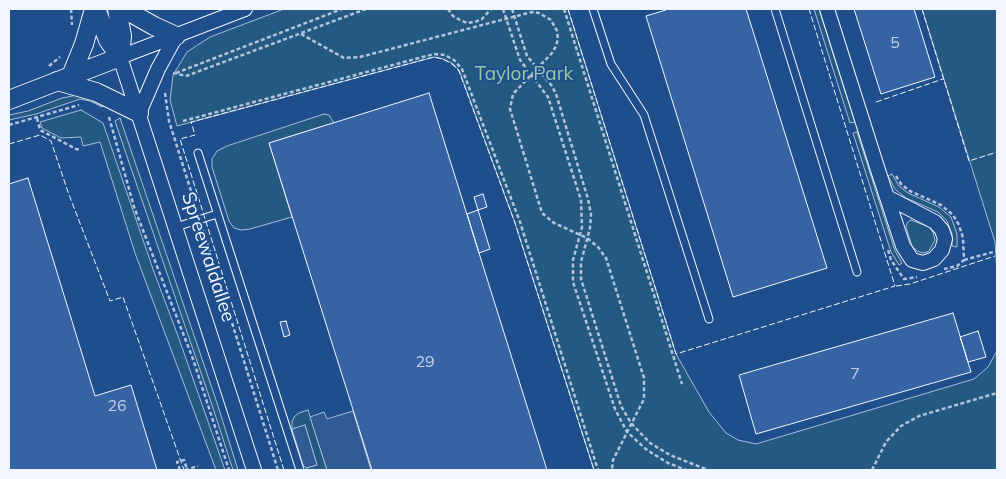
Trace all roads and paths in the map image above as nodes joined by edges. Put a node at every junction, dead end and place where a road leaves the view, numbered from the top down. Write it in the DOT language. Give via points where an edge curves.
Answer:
graph roads {
  1 [pos="71,9"];
  2 [pos="95,9"];
  3 [pos="117,9"];
  4 [pos="124,9"];
  5 [pos="245,9"];
  6 [pos="342,9"];
  7 [pos="366,9"];
  8 [pos="448,9"];
  9 [pos="491,9"];
  10 [pos="503,9"];
  11 [pos="512,9"];
  12 [pos="564,9"];
  13 [pos="593,9"];
  14 [pos="775,9"];
  15 [pos="827,9"];
  16 [pos="514,16"];
  17 [pos="506,18"];
  18 [pos="475,22"];
  19 [pos="477,26"];
  20 [pos="71,32"];
  21 [pos="301,34"];
  22 [pos="176,36"];
  23 [pos="63,54"];
  24 [pos="120,57"];
  25 [pos="49,66"];
  26 [pos="537,69"];
  27 [pos="531,74"];
  28 [pos="64,79"];
  29 [pos="165,87"];
  30 [pos="9,100"];
  31 [pos="86,106"];
  32 [pos="139,113"];
  33 [pos="108,116"];
  34 [pos="37,118"];
  35 [pos="183,122"];
  36 [pos="9,125"];
  37 [pos="81,150"];
  38 [pos="198,153"];
  39 [pos="887,197"];
  40 [pos="217,214"];
  41 [pos="200,219"];
  42 [pos="176,227"];
  43 [pos="579,234"];
  44 [pos="587,238"];
  45 [pos="997,251"];
  46 [pos="964,260"];
  47 [pos="857,272"];
  48 [pos="709,319"];
  49 [pos="682,384"];
  50 [pos="997,393"];
  51 [pos="631,423"];
  52 [pos="627,432"];
  53 [pos="198,466"];
  54 [pos="180,470"];
  55 [pos="186,470"];
  56 [pos="229,470"];
  57 [pos="254,470"];
  58 [pos="278,470"];
  59 [pos="300,470"];
  60 [pos="598,470"];
  61 [pos="612,470"];
  62 [pos="686,470"];
  63 [pos="708,470"];
  64 [pos="872,470"];
  1 -- 20 [label="path"];
  2 -- 24 [label="street, Spreewaldallee" via="108,40"];
  2 -- 28 [label="street" via="84,44"];
  3 -- 24 [label="street, Spreewaldallee" via="122,36"];
  4 -- 22 [label="street"];
  5 -- 22 [label="street"];
  6 -- 21 [label="path" via="174,73 186,76"];
  7 -- 21 [label="path"];
  8 -- 18 [label="path" via="460,20"];
  9 -- 18 [label="path"];
  10 -- 17 [label="path"];
  11 -- 16 [label="path"];
  12 -- 49 [label="path"];
  13 -- 48 [label="lane" via="611,64 644,115"];
  14 -- 47 [label="lane"];
  15 -- 39 [label="street"];
  16 -- 17 [label="path"];
  16 -- 26 [label="path" via="526,56"];
  16 -- 26 [label="path" via="539,13 555,25 556,46"];
  17 -- 19 [label="path"];
  17 -- 27 [label="path" via="520,60"];
  18 -- 19 [label="path"];
  19 -- 21 [label="path" via="360,57 344,58"];
  22 -- 24 [label="street"];
  22 -- 32 [label="street"];
  23 -- 25 [label="path"];
  24 -- 28 [label="street"];
  24 -- 32 [label="street, Spreewaldallee"];
  26 -- 27 [label="path"];
  26 -- 44 [label="path" via="556,94 588,199 591,214"];
  27 -- 43 [label="path" via="548,97 581,200 583,214"];
  27 -- 43 [label="path" via="511,99 510,114 542,213 554,223"];
  28 -- 30 [label="street"];
  28 -- 32 [label="street"];
  29 -- 41 [label="path" via="169,121"];
  31 -- 34 [label="path" via="79,105"];
  32 -- 42 [label="street, Spreewaldallee"];
  33 -- 56 [label="path" via="134,207 193,359"];
  34 -- 36 [label="path"];
  34 -- 37 [label="path" via="40,130"];
  35 -- 60 [label="path" via="434,54 454,60 462,69 520,222"];
  38 -- 40 [label="lane"];
  39 -- 39 [label="street" via="903,246 912,260 923,263 934,259 942,250 945,239 942,230 935,222"];
  40 -- 41 [label="lane"];
  40 -- 59 [label="lane"];
  41 -- 42 [label="lane"];
  41 -- 58 [label="path"];
  42 -- 57 [label="street, Spreewaldallee"];
  43 -- 44 [label="path"];
  43 -- 52 [label="path" via="573,260 573,282 615,409"];
  44 -- 51 [label="path" via="581,262 581,280 621,406"];
  44 -- 51 [label="path" via="604,253 644,378 644,399"];
  45 -- 46 [label="path"];
  50 -- 64 [label="path" via="919,416 901,426 886,442"];
  51 -- 52 [label="path"];
  51 -- 63 [label="path" via="650,443"];
  52 -- 61 [label="path" via="613,460"];
  52 -- 62 [label="path" via="647,450"];
  53 -- 55 [label="path"];
  54 -- 55 [label="path" via="177,462 184,460"];
}
